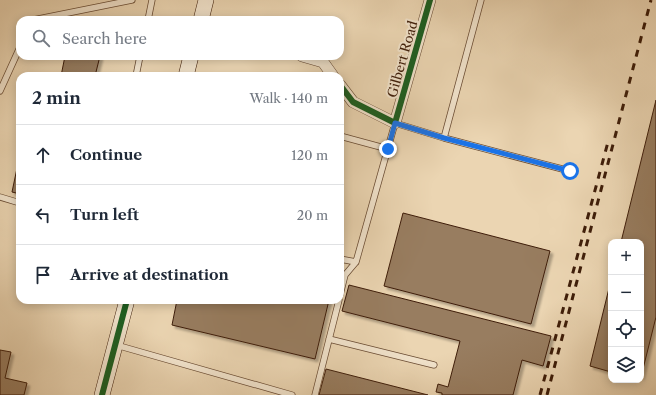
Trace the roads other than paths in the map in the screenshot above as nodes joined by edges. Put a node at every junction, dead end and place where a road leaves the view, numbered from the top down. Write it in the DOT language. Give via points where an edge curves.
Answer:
graph roads {
  1 [pos="132,0"];
  2 [pos="152,0"];
  3 [pos="206,0"];
  4 [pos="430,0"];
  5 [pos="481,0"];
  6 [pos="53,16"];
  7 [pos="149,16"];
  8 [pos="202,16"];
  9 [pos="16,56"];
  10 [pos="139,60"];
  11 [pos="190,60"];
  12 [pos="316,60"];
  13 [pos="137,72"];
  14 [pos="187,72"];
  15 [pos="330,72"];
  16 [pos="344,90"];
  17 [pos="0,91"];
  18 [pos="395,123"];
  19 [pos="344,137"];
  20 [pos="444,138"];
  21 [pos="388,149"];
  22 [pos="570,171"];
  23 [pos="0,197"];
  24 [pos="16,202"];
  25 [pos="344,260"];
  26 [pos="356,262"];
  27 [pos="344,279"];
  28 [pos="126,304"];
  29 [pos="338,304"];
  30 [pos="329,339"];
  31 [pos="115,344"];
  32 [pos="434,366"];
  33 [pos="102,395"];
  34 [pos="292,395"];
  35 [pos="315,395"];
  1 -- 6 [label="lane"];
  2 -- 7 [label="lane"];
  3 -- 8 [label="street"];
  4 -- 18 [label="street, Gilbert Road"];
  5 -- 20 [label="lane"];
  9 -- 17 [label="lane"];
  10 -- 13 [label="lane"];
  11 -- 14 [label="street"];
  12 -- 15 [label="street" via="323,62"];
  16 -- 18 [label="street" via="353,102"];
  18 -- 20 [label="lane"];
  18 -- 21 [label="lane"];
  19 -- 21 [label="lane"];
  20 -- 22 [label="lane"];
  21 -- 26 [label="lane"];
  23 -- 24 [label="lane"];
  25 -- 26 [label="lane"];
  26 -- 27 [label="lane"];
  28 -- 31 [label="street"];
  29 -- 30 [label="lane"];
  30 -- 32 [label="lane"];
  30 -- 35 [label="lane"];
  31 -- 33 [label="street"];
  31 -- 34 [label="lane"];
}
